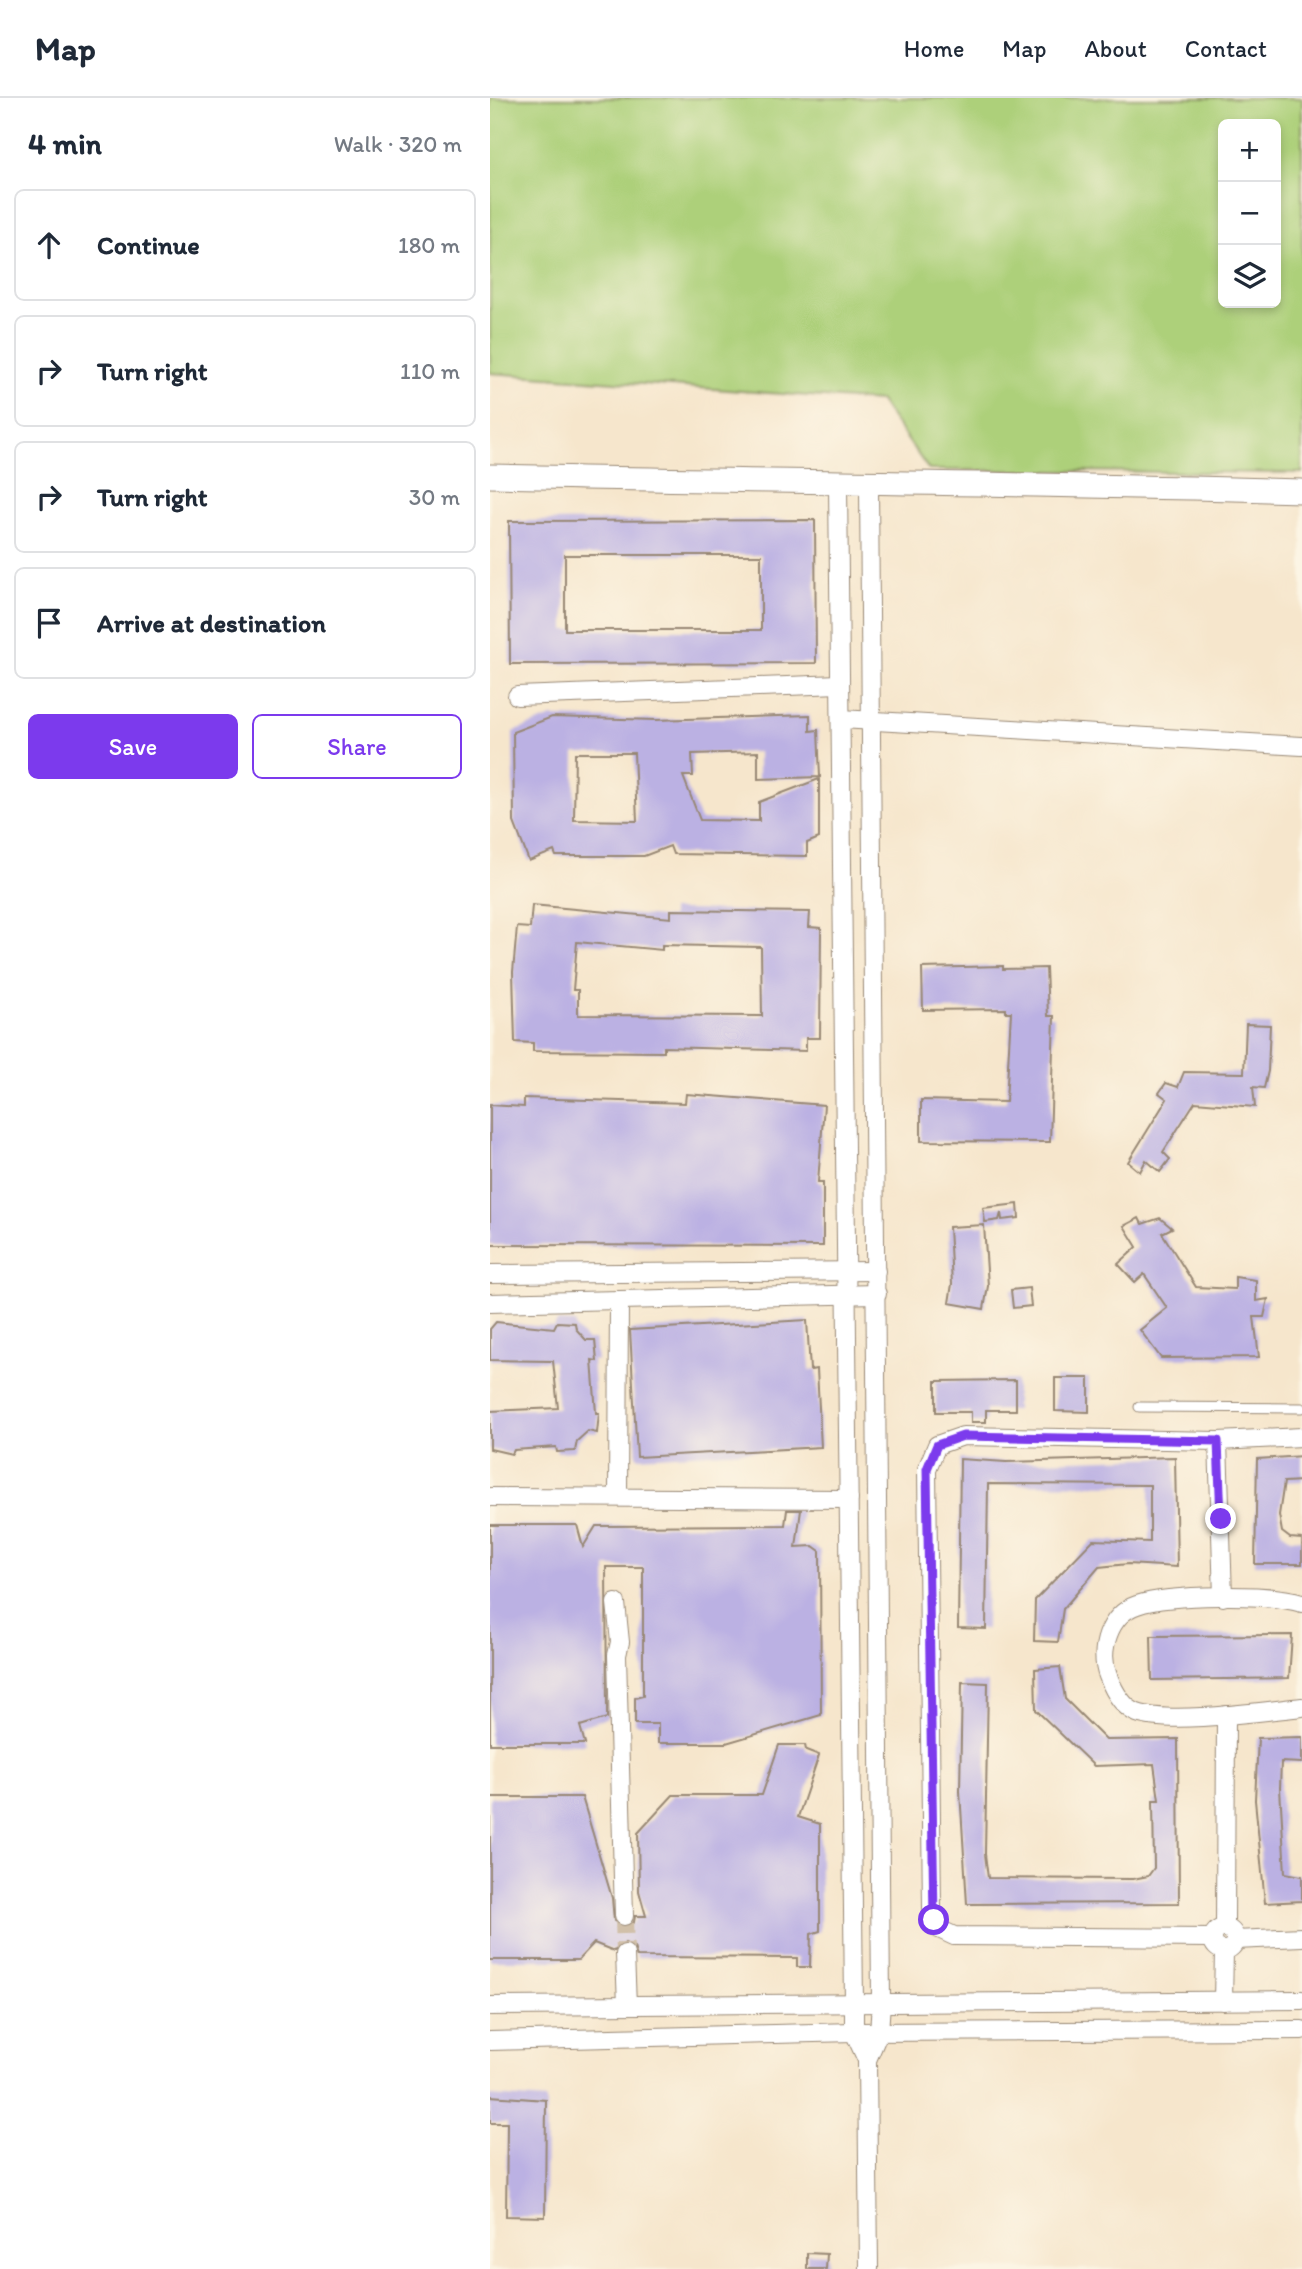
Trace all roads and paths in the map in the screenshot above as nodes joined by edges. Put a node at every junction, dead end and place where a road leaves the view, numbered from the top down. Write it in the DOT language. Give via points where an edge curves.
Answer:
graph roads {
  1 [pos="490,476"];
  2 [pos="838,484"];
  3 [pos="869,485"];
  4 [pos="1302,491"];
  5 [pos="840,684"];
  6 [pos="517,696"];
  7 [pos="841,719"];
  8 [pos="872,721"];
  9 [pos="1302,746"];
  10 [pos="876,1270"];
  11 [pos="848,1271"];
  12 [pos="490,1274"];
  13 [pos="877,1294"];
  14 [pos="848,1295"];
  15 [pos="619,1301"];
  16 [pos="490,1303"];
  17 [pos="1139,1407"];
  18 [pos="1302,1408"];
  19 [pos="1302,1437"];
  20 [pos="1218,1441"];
  21 [pos="490,1497"];
  22 [pos="618,1497"];
  23 [pos="849,1499"];
  24 [pos="1223,1597"];
  25 [pos="616,1603"];
  26 [pos="1302,1603"];
  27 [pos="1302,1707"];
  28 [pos="1226,1715"];
  29 [pos="624,1916"];
  30 [pos="1302,1937"];
  31 [pos="1224,1939"];
  32 [pos="625,1954"];
  33 [pos="1302,2000"];
  34 [pos="1223,2001"];
  35 [pos="881,2003"];
  36 [pos="853,2004"];
  37 [pos="627,2005"];
  38 [pos="490,2006"];
  39 [pos="1302,2030"];
  40 [pos="854,2032"];
  41 [pos="879,2032"];
  42 [pos="490,2041"];
  43 [pos="867,2060"];
  44 [pos="869,2269"];
  1 -- 2 [label="street"];
  2 -- 3 [label="street"];
  2 -- 5 [label="street"];
  3 -- 4 [label="street"];
  3 -- 8 [label="street"];
  5 -- 6 [label="street"];
  5 -- 7 [label="street"];
  7 -- 8 [label="street"];
  7 -- 11 [label="street"];
  8 -- 9 [label="street"];
  8 -- 10 [label="street"];
  10 -- 11 [label="street"];
  10 -- 13 [label="street"];
  11 -- 12 [label="street"];
  11 -- 14 [label="street"];
  13 -- 14 [label="street"];
  13 -- 35 [label="street"];
  14 -- 15 [label="street"];
  14 -- 23 [label="street"];
  15 -- 16 [label="street"];
  15 -- 22 [label="street"];
  17 -- 18 [label="lane"];
  19 -- 20 [label="street"];
  20 -- 24 [label="street"];
  20 -- 31 [label="street" via="963,1436 937,1445 927,1469 932,1908 937,1928 954,1936"];
  21 -- 22 [label="street"];
  22 -- 23 [label="street"];
  23 -- 36 [label="street"];
  24 -- 26 [label="street"];
  24 -- 28 [label="street" via="1136,1605 1116,1619 1105,1642 1105,1669 1114,1693 1135,1712"];
  25 -- 29 [label="street"];
  27 -- 28 [label="street"];
  28 -- 31 [label="street"];
  30 -- 31 [label="street"];
  31 -- 34 [label="street"];
  32 -- 37 [label="street"];
  33 -- 34 [label="street"];
  34 -- 35 [label="street"];
  35 -- 36 [label="street"];
  35 -- 41 [label="street"];
  36 -- 37 [label="street"];
  36 -- 40 [label="street"];
  37 -- 38 [label="street"];
  39 -- 41 [label="street"];
  40 -- 41 [label="street"];
  40 -- 42 [label="street"];
  40 -- 43 [label="street"];
  41 -- 43 [label="street"];
  43 -- 44 [label="street"];
}
